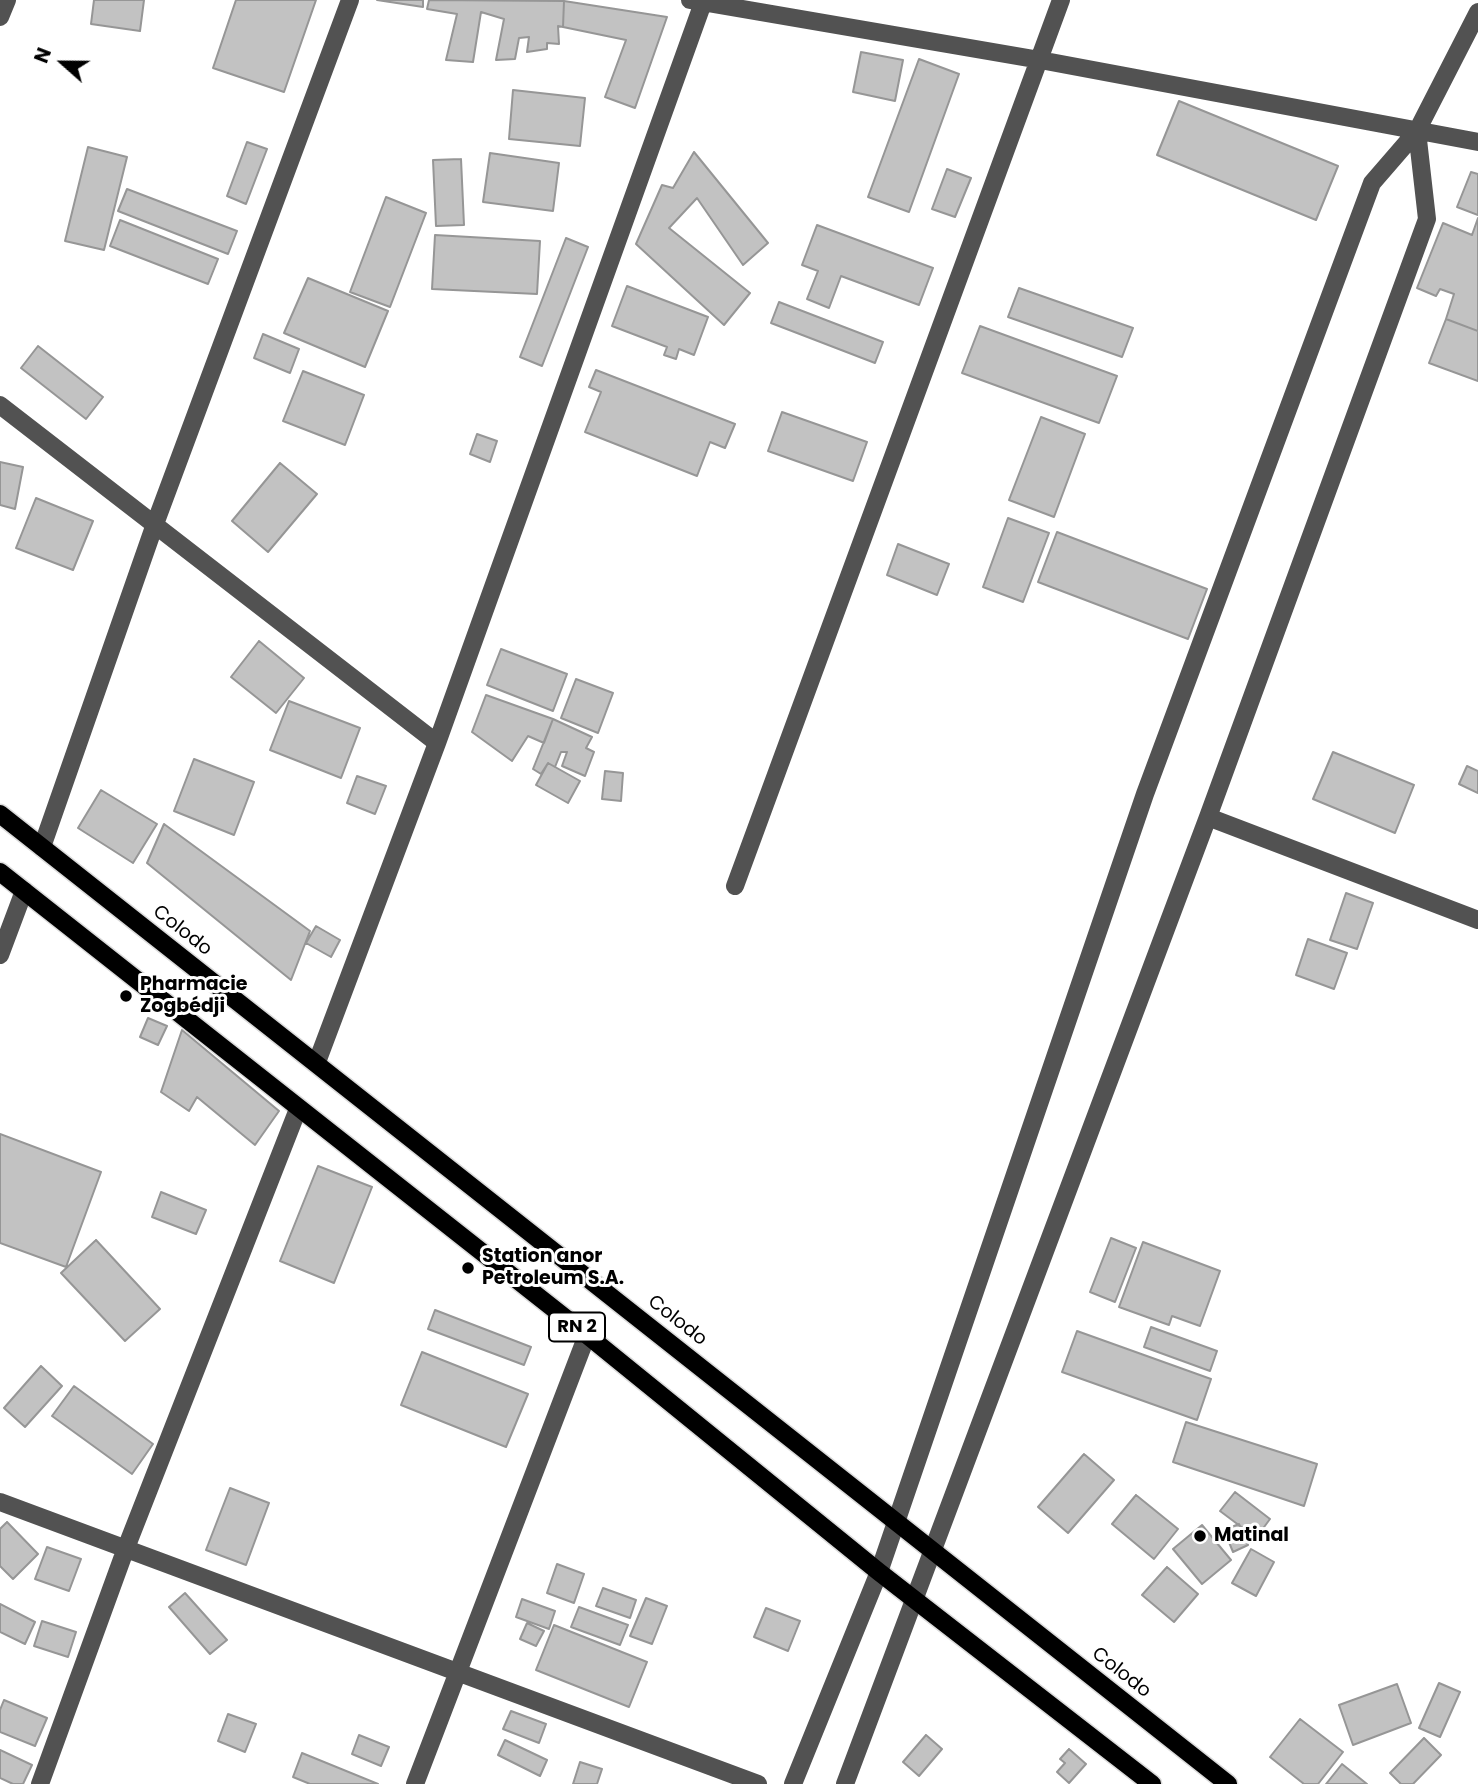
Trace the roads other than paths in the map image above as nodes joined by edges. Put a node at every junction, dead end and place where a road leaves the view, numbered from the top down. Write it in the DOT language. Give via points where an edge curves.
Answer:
graph roads {
  1 [pos="7,0"];
  2 [pos="351,0"];
  3 [pos="1061,0"];
  4 [pos="699,1"];
  5 [pos="1478,12"];
  6 [pos="0,17"];
  7 [pos="1040,60"];
  8 [pos="1417,131"];
  9 [pos="1478,142"];
  10 [pos="0,405"];
  11 [pos="155,524"];
  12 [pos="437,743"];
  13 [pos="0,814"];
  14 [pos="1208,817"];
  15 [pos="42,847"];
  16 [pos="0,872"];
  17 [pos="735,886"];
  18 [pos="24,891"];
  19 [pos="1478,919"];
  20 [pos="0,955"];
  21 [pos="317,1062"];
  22 [pos="298,1109"];
  23 [pos="587,1335"];
  24 [pos="0,1502"];
  25 [pos="898,1521"];
  26 [pos="126,1548"];
  27 [pos="932,1552"];
  28 [pos="879,1572"];
  29 [pos="914,1599"];
  30 [pos="458,1672"];
  31 [pos="40,1784"];
  32 [pos="415,1784"];
  33 [pos="758,1784"];
  34 [pos="793,1784"];
  35 [pos="845,1784"];
  36 [pos="1152,1784"];
  37 [pos="1228,1784"];
  1 -- 6 [label="street"];
  2 -- 11 [label="street"];
  3 -- 7 [label="street"];
  4 -- 7 [label="street"];
  4 -- 12 [label="street"];
  5 -- 8 [label="street"];
  7 -- 8 [label="street"];
  7 -- 17 [label="street"];
  8 -- 9 [label="street"];
  8 -- 14 [label="street" via="1427,219"];
  8 -- 25 [label="street" via="1372,183 1367,196 1145,794"];
  10 -- 11 [label="street"];
  11 -- 12 [label="street"];
  11 -- 15 [label="street"];
  12 -- 21 [label="street"];
  13 -- 15 [label="main road, Colodo / RN 2"];
  14 -- 19 [label="street"];
  14 -- 27 [label="street"];
  15 -- 21 [label="main road, Colodo / RN 2"];
  16 -- 18 [label="main road, RN 2"];
  18 -- 20 [label="street"];
  18 -- 22 [label="main road, RN 2"];
  21 -- 25 [label="main road, Colodo / RN 2"];
  22 -- 23 [label="main road, RN 2"];
  22 -- 26 [label="street"];
  23 -- 28 [label="main road, RN 2"];
  23 -- 30 [label="street"];
  24 -- 26 [label="street"];
  25 -- 27 [label="main road, Colodo / RN 2"];
  25 -- 28 [label="street"];
  26 -- 30 [label="street"];
  26 -- 31 [label="street"];
  27 -- 29 [label="street"];
  27 -- 37 [label="main road, Colodo / RN 2"];
  28 -- 29 [label="main road, RN 2"];
  28 -- 34 [label="street"];
  29 -- 35 [label="street"];
  29 -- 36 [label="main road, RN 2"];
  30 -- 32 [label="street"];
  30 -- 33 [label="street"];
}
